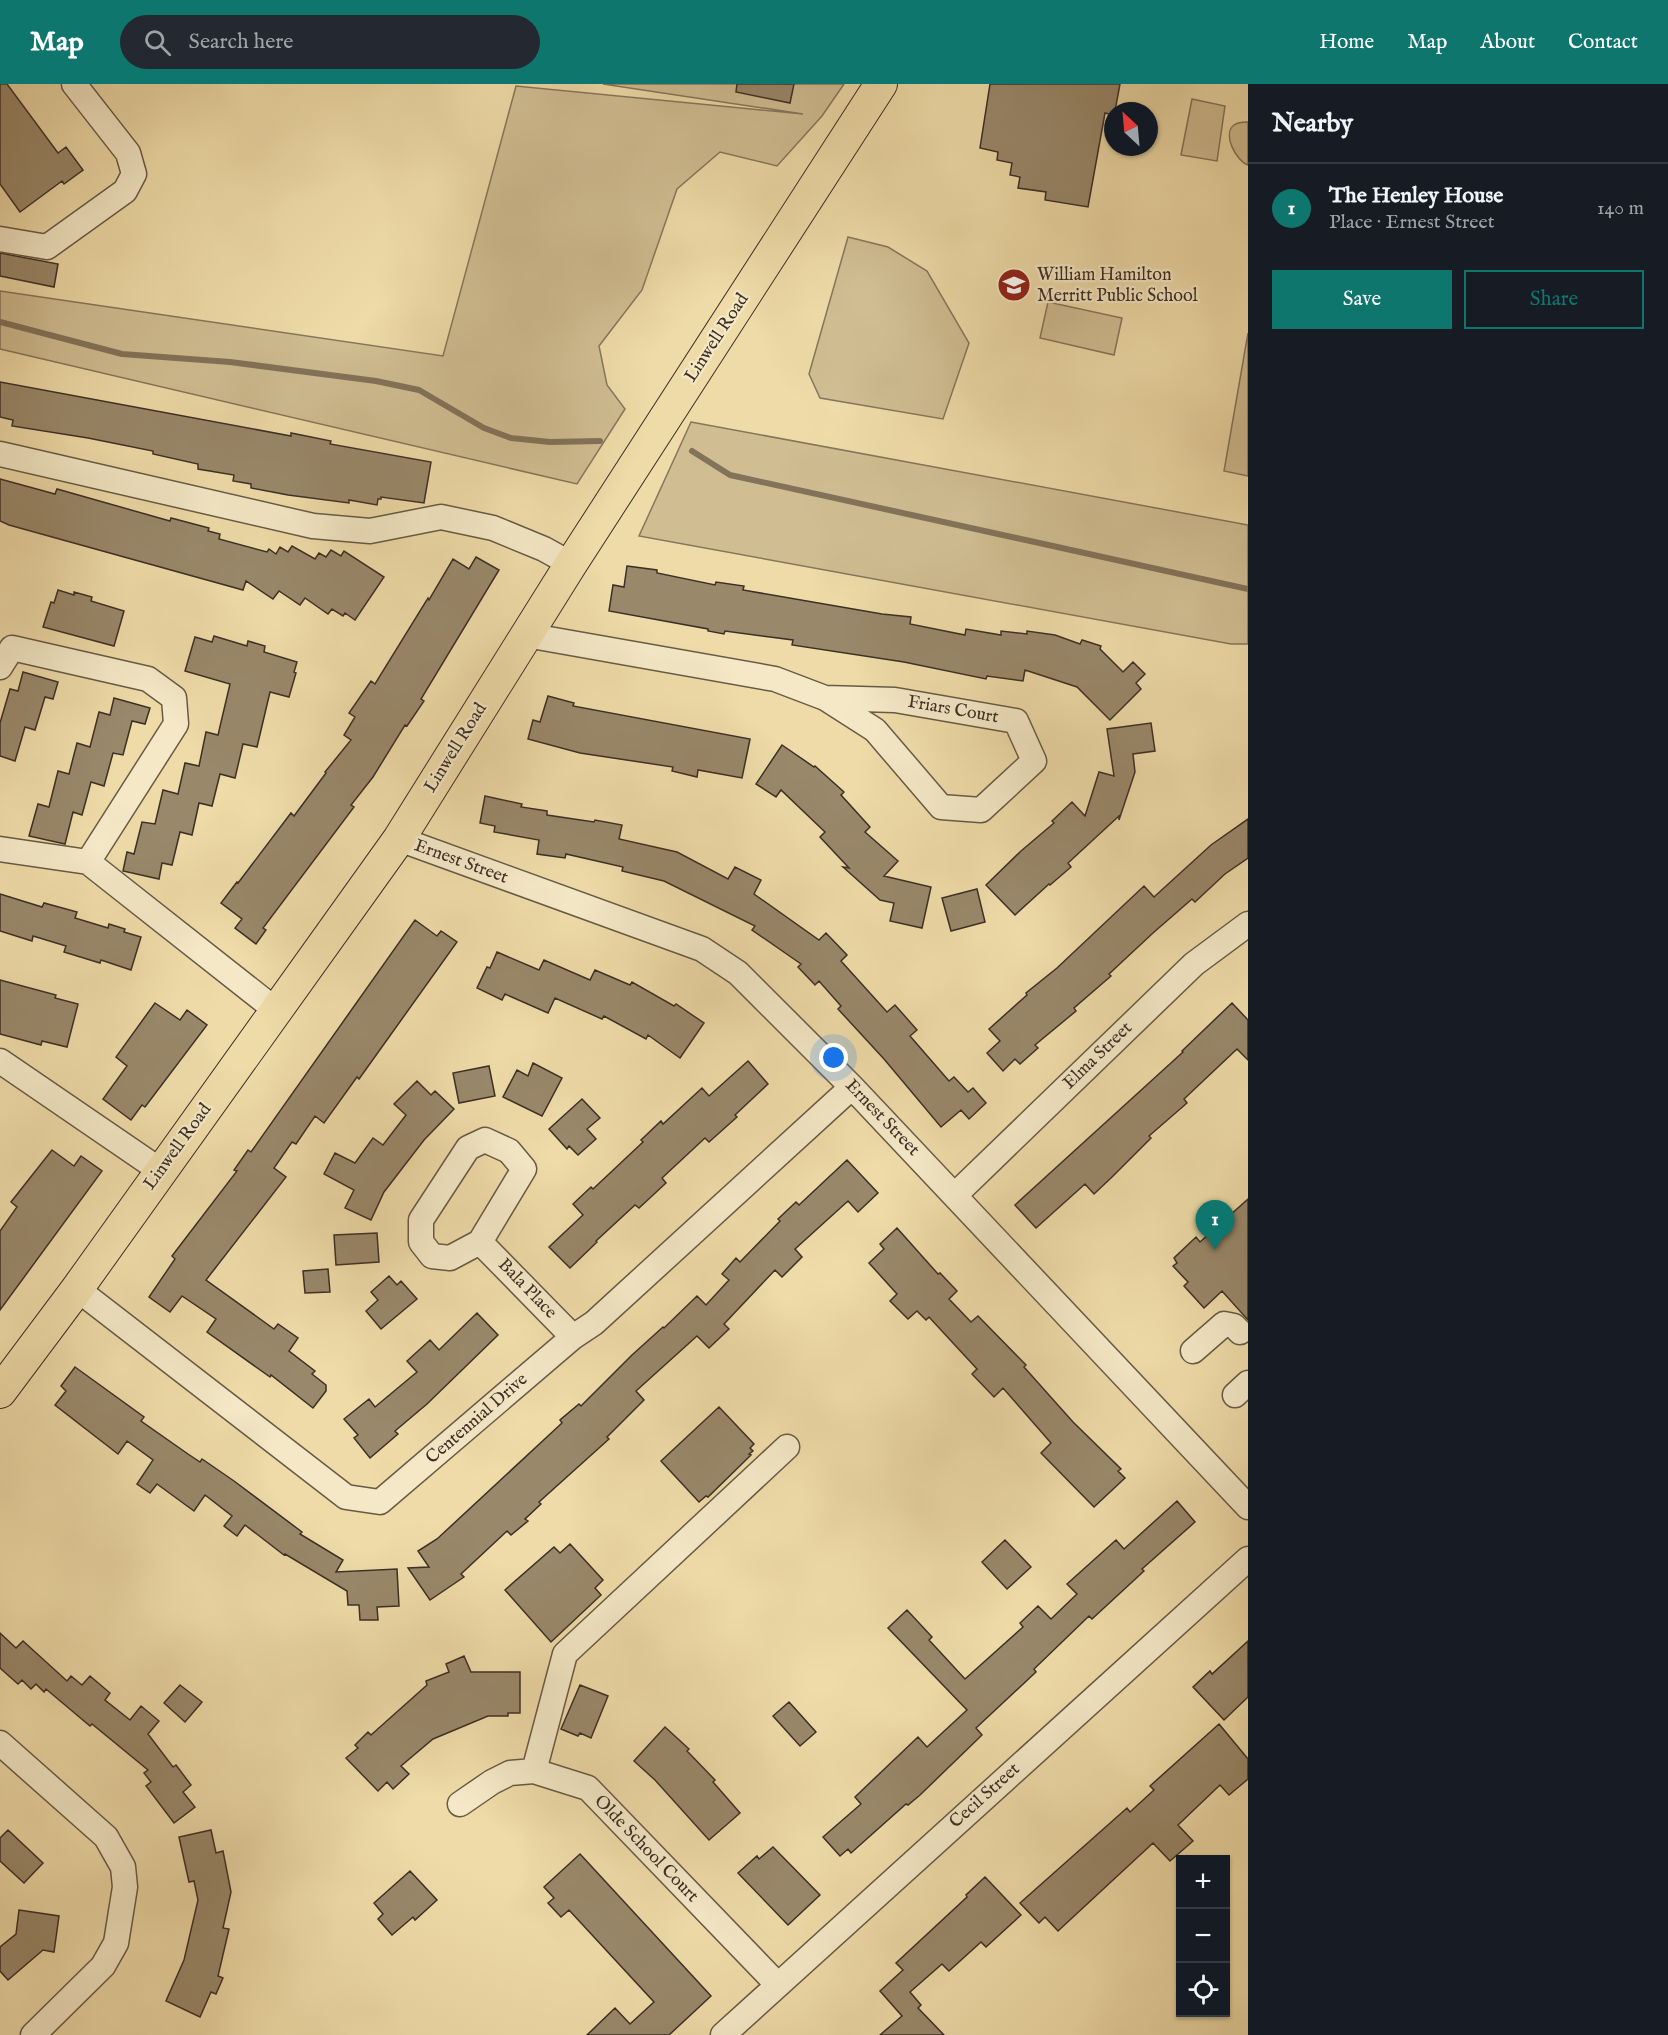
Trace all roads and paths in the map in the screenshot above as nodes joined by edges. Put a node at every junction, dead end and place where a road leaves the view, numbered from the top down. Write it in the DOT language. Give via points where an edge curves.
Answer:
graph roads {
  1 [pos="74,84"];
  2 [pos="881,84"];
  3 [pos="0,238"];
  4 [pos="0,453"];
  5 [pos="570,564"];
  6 [pos="526,635"];
  7 [pos="0,667"];
  8 [pos="825,698"];
  9 [pos="399,839"];
  10 [pos="0,849"];
  11 [pos="88,862"];
  12 [pos="1248,924"];
  13 [pos="277,1011"];
  14 [pos="0,1061"];
  15 [pos="852,1087"];
  16 [pos="161,1171"];
  17 [pos="955,1196"];
  18 [pos="480,1242"];
  19 [pos="77,1289"];
  20 [pos="1240,1332"];
  21 [pos="573,1337"];
  22 [pos="1193,1351"];
  23 [pos="0,1392"];
  24 [pos="787,1448"];
  25 [pos="1248,1507"];
  26 [pos="1248,1559"];
  27 [pos="0,1743"];
  28 [pos="534,1771"];
  29 [pos="460,1804"];
  30 [pos="777,1984"];
  31 [pos="33,2035"];
  32 [pos="723,2035"];
  1 -- 3 [label="street" via="129,153 134,174 125,191 46,247"];
  2 -- 5 [label="main road, Linwell Road"];
  4 -- 5 [label="street" via="313,526 370,531 441,517 493,528"];
  5 -- 6 [label="main road, Linwell Road"];
  6 -- 8 [label="street, Friars Court" via="775,680"];
  6 -- 9 [label="main road, Linwell Road"];
  7 -- 11 [label="street" via="12,648 148,678 174,698 176,724"];
  8 -- 8 [label="street, Friars Court" via="875,730 941,807 981,810 1034,760 1016,721 895,700"];
  9 -- 13 [label="main road, Linwell Road"];
  9 -- 15 [label="street, Ernest Street" via="702,948 738,974"];
  10 -- 11 [label="street"];
  11 -- 13 [label="street"];
  12 -- 17 [label="street, Elma Street" via="1194,964"];
  13 -- 16 [label="main road, Linwell Road"];
  14 -- 16 [label="street"];
  15 -- 17 [label="street, Ernest Street"];
  15 -- 21 [label="street, Centennial Drive" via="594,1323"];
  16 -- 19 [label="main road, Linwell Road"];
  17 -- 25 [label="street, Ernest Street"];
  18 -- 18 [label="street" via="524,1169 509,1151 485,1140 468,1148 421,1220 421,1242 432,1256 450,1258"];
  18 -- 21 [label="street, Bala Place"];
  19 -- 21 [label="street, Centennial Drive" via="346,1497 380,1503"];
  19 -- 23 [label="main road, Linwell Road"];
  20 -- 22 [label="street" via="1224,1324"];
  24 -- 28 [label="street" via="565,1654"];
  26 -- 30 [label="street, Cecil Street"];
  27 -- 31 [label="street" via="106,1837 123,1867 125,1887 116,1943 103,1966"];
  28 -- 29 [label="street, Olde School Court" via="510,1773"];
  28 -- 30 [label="street, Olde School Court" via="588,1788"];
  30 -- 32 [label="street, Cecil Street"];
}
